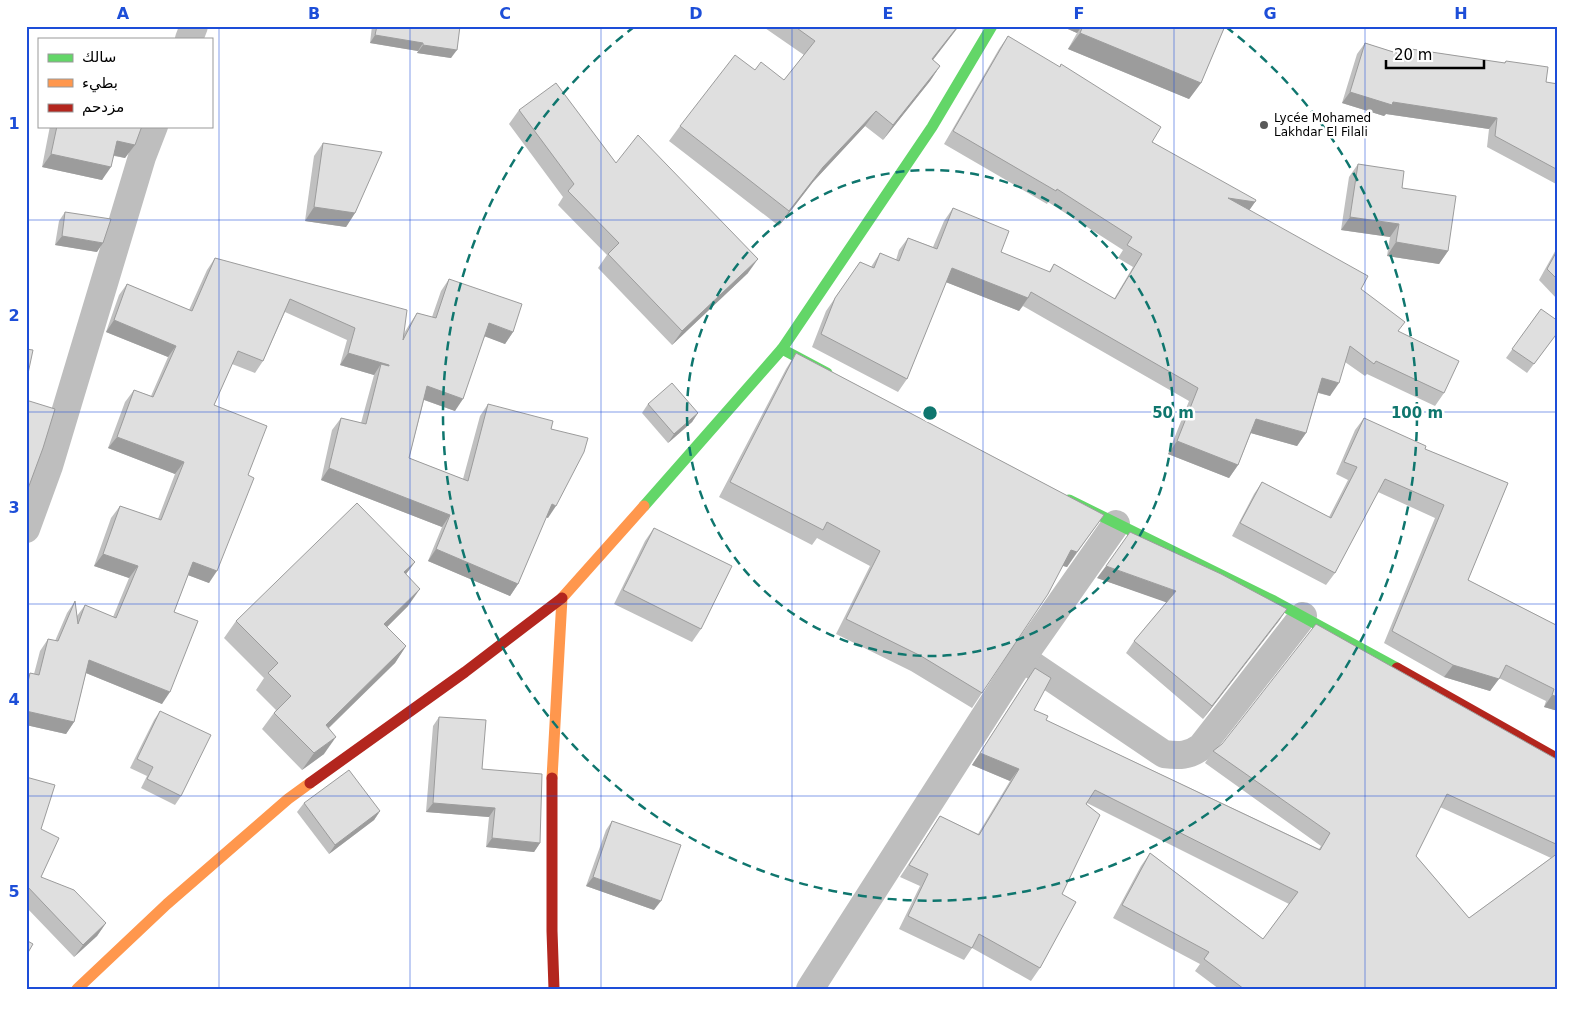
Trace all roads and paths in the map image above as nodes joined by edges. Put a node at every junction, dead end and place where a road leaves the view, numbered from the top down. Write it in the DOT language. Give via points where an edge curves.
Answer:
graph roads {
  1 [pos="194,26"];
  2 [pos="992,26"];
  3 [pos="189,38"];
  4 [pos="153,128"];
  5 [pos="782,349"];
  6 [pos="835,377"];
  7 [pos="1055,492"];
  8 [pos="1116,524"];
  9 [pos="26,529"];
  10 [pos="562,598"];
  11 [pos="1303,616"];
  12 [pos="1022,658"];
  13 [pos="1558,758"];
  14 [pos="77,989"];
  15 [pos="554,989"];
  16 [pos="810,989"];
  1 -- 3 [label="street"];
  2 -- 5 [label="street" via="932,127"];
  4 -- 9 [label="street" via="49,466"];
  5 -- 6 [label="street"];
  5 -- 10 [label="street"];
  7 -- 8 [label="street"];
  8 -- 11 [label="street"];
  8 -- 12 [label="street"];
  10 -- 14 [label="street" via="288,799 167,904"];
  10 -- 15 [label="street" via="551,788"];
  11 -- 12 [label="street" via="1201,747 1177,756 1164,754"];
  11 -- 13 [label="street"];
  12 -- 16 [label="street"];
}
